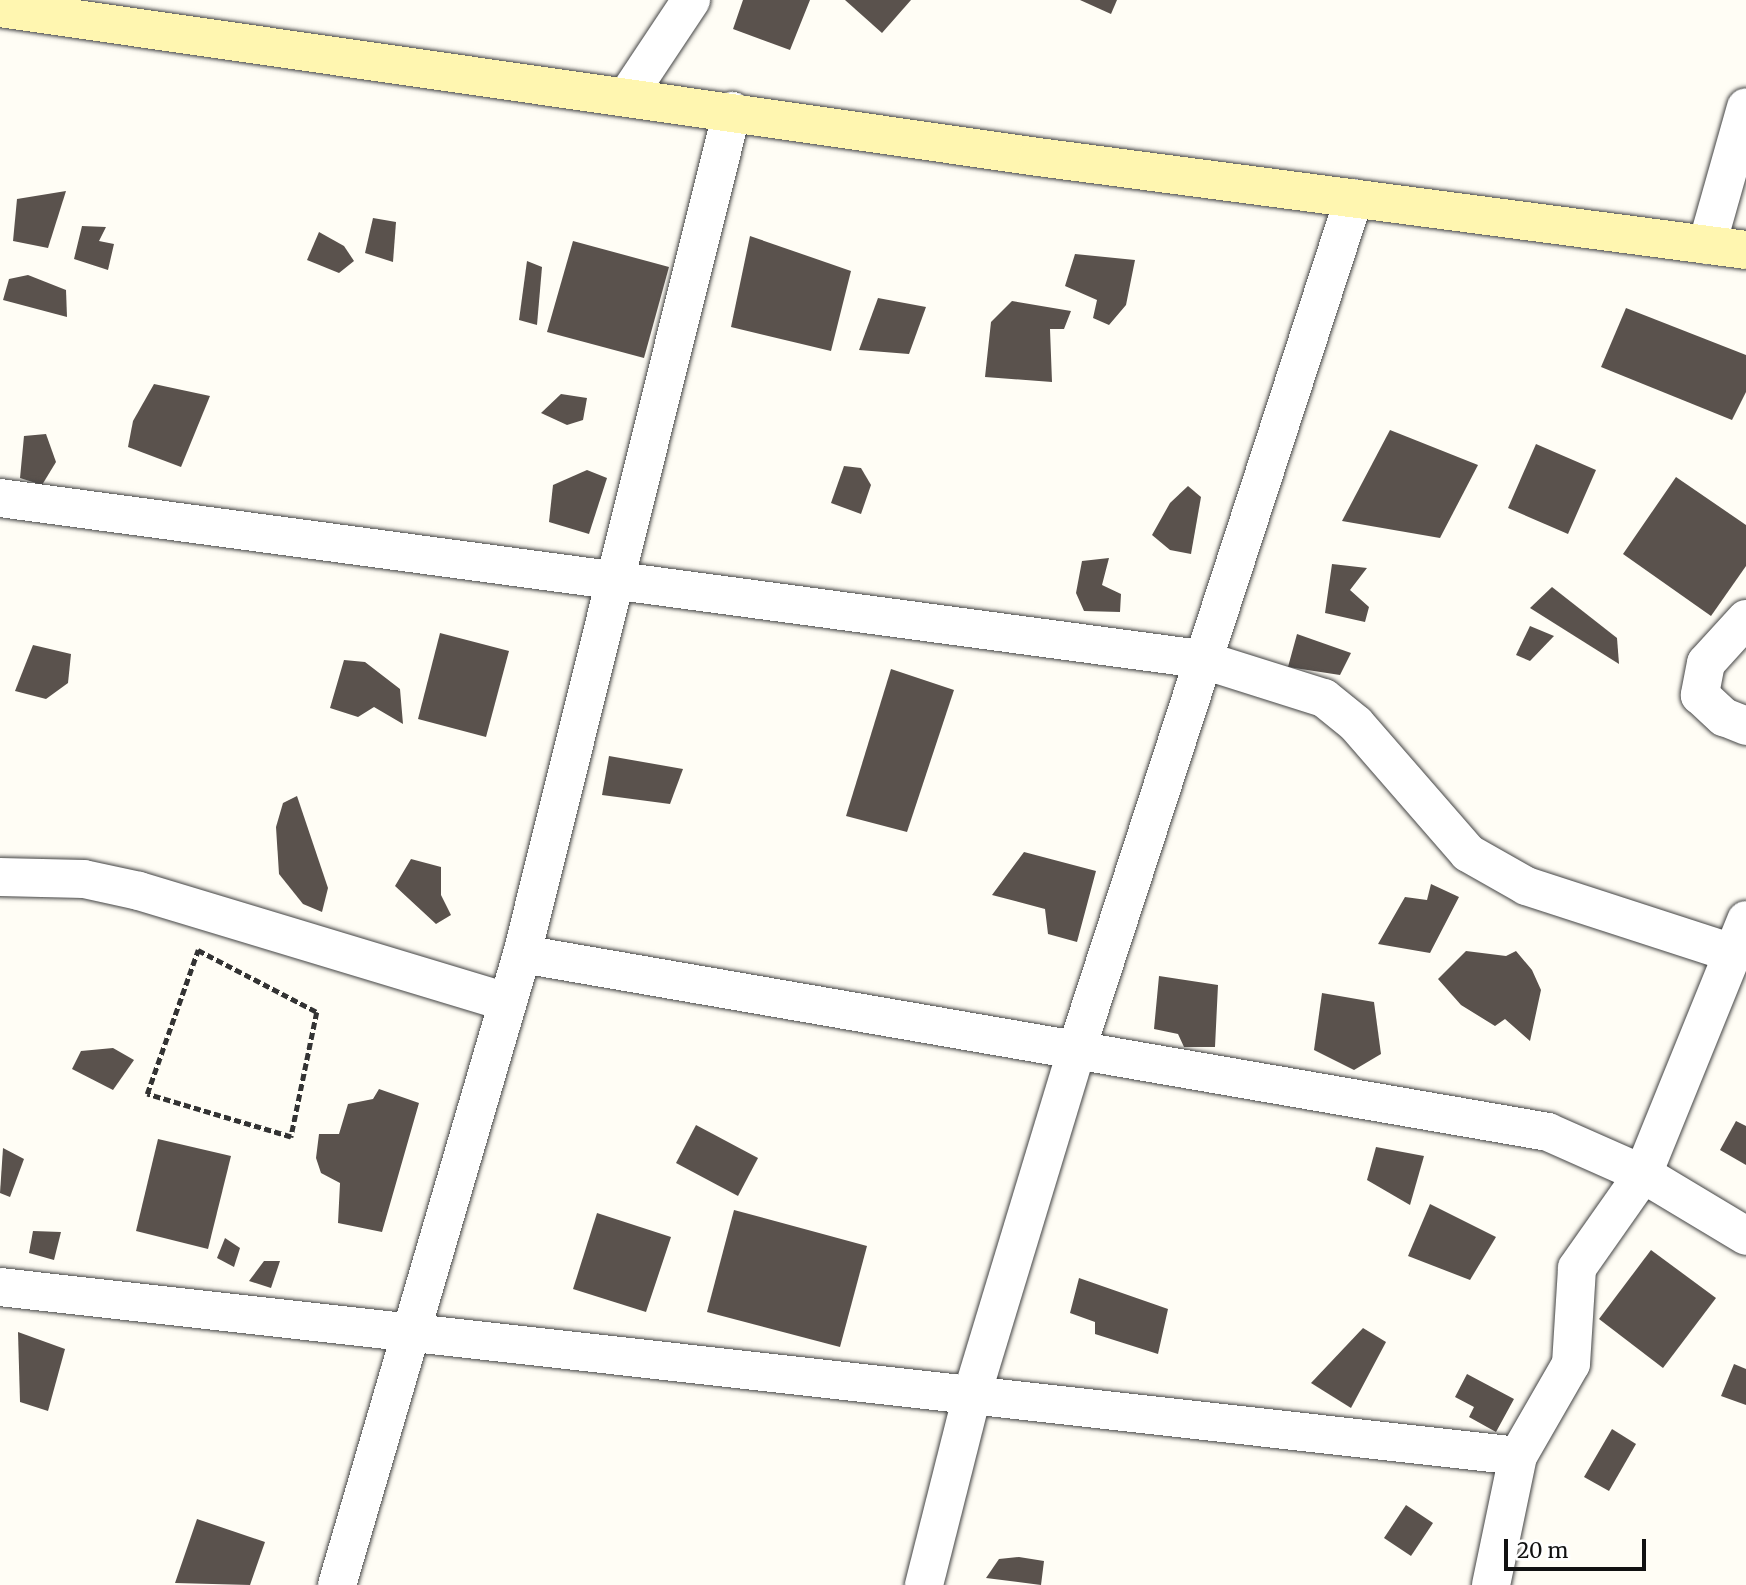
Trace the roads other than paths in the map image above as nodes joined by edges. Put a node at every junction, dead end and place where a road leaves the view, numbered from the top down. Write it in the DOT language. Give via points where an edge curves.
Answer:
graph roads {
  1 [pos="691,0"];
  2 [pos="0,8"];
  3 [pos="628,95"];
  4 [pos="1746,107"];
  5 [pos="732,111"];
  6 [pos="1354,198"];
  7 [pos="1707,245"];
  8 [pos="1746,250"];
  9 [pos="0,498"];
  10 [pos="614,580"];
  11 [pos="1746,619"];
  12 [pos="1200,659"];
  13 [pos="1746,726"];
  14 [pos="0,877"];
  15 [pos="1739,937"];
  16 [pos="522,954"];
  17 [pos="507,1002"];
  18 [pos="1076,1051"];
  19 [pos="1643,1174"];
  20 [pos="1746,1236"];
  21 [pos="0,1287"];
  22 [pos="414,1334"];
  23 [pos="973,1391"];
  24 [pos="1518,1456"];
  25 [pos="337,1585"];
  26 [pos="924,1585"];
  27 [pos="1491,1585"];
  1 -- 3 [label="street"];
  2 -- 3 [label="main road"];
  3 -- 5 [label="main road"];
  4 -- 7 [label="street"];
  5 -- 6 [label="main road"];
  5 -- 10 [label="street"];
  6 -- 7 [label="main road"];
  6 -- 12 [label="street"];
  7 -- 8 [label="main road"];
  9 -- 10 [label="street"];
  10 -- 12 [label="street"];
  10 -- 16 [label="street"];
  11 -- 13 [label="street" via="1706,663 1700,695 1724,717"];
  12 -- 15 [label="street" via="1324,698 1356,724 1468,853 1526,886"];
  12 -- 18 [label="street"];
  14 -- 17 [label="street" via="84,879 139,891"];
  15 -- 19 [label="street"];
  16 -- 17 [label="street"];
  16 -- 18 [label="street"];
  17 -- 22 [label="street"];
  18 -- 19 [label="street" via="1548,1132"];
  18 -- 23 [label="street"];
  19 -- 20 [label="street"];
  19 -- 24 [label="street" via="1577,1268 1571,1364"];
  21 -- 22 [label="street"];
  22 -- 23 [label="street"];
  22 -- 25 [label="street"];
  23 -- 24 [label="street"];
  23 -- 26 [label="street"];
  24 -- 27 [label="street"];
}
